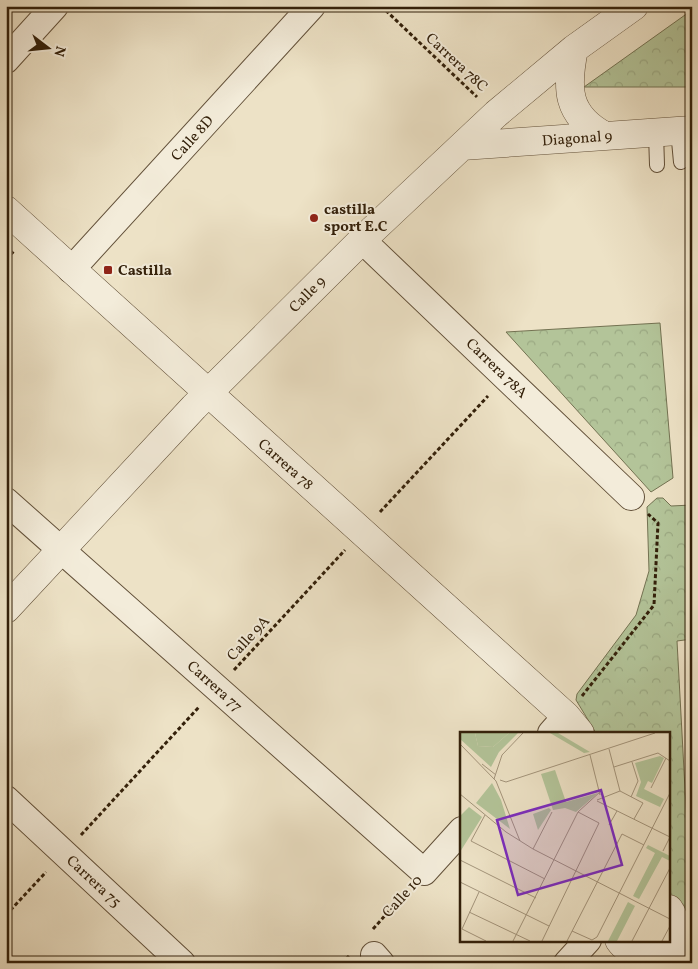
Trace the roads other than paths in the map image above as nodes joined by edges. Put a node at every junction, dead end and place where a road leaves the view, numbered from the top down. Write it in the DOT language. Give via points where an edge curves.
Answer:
graph roads {
  1 [pos="55,6"];
  2 [pos="312,6"];
  3 [pos="634,6"];
  4 [pos="574,49"];
  5 [pos="6,60"];
  6 [pos="675,131"];
  7 [pos="605,136"];
  8 [pos="462,146"];
  9 [pos="681,162"];
  10 [pos="658,166"];
  11 [pos="6,210"];
  12 [pos="362,240"];
  13 [pos="71,270"];
  14 [pos="208,394"];
  15 [pos="631,497"];
  16 [pos="6,501"];
  17 [pos="61,550"];
  18 [pos="6,609"];
  19 [pos="566,727"];
  20 [pos="6,799"];
  21 [pos="460,832"];
  22 [pos="424,872"];
  23 [pos="672,921"];
  24 [pos="586,942"];
  25 [pos="643,955"];
  26 [pos="182,963"];
  27 [pos="567,963"];
  28 [pos="688,963"];
  1 -- 5 [label="street"];
  2 -- 13 [label="street, Calle 8D"];
  3 -- 4 [label="street, Calle 9"];
  4 -- 7 [label="street" via="569,76 573,106 592,129"];
  4 -- 8 [label="street, Calle 9"];
  6 -- 7 [label="street, Diagonal 9"];
  6 -- 9 [label="lane"];
  6 -- 10 [label="lane"];
  7 -- 8 [label="street, Diagonal 9"];
  8 -- 12 [label="street, Calle 9"];
  11 -- 13 [label="street, Carrera 78"];
  12 -- 14 [label="street, Calle 9"];
  12 -- 15 [label="street, Carrera 78A"];
  13 -- 14 [label="street, Carrera 78"];
  14 -- 17 [label="street, Calle 9"];
  14 -- 19 [label="street, Carrera 78" via="362,532"];
  16 -- 17 [label="street, Carrera 77"];
  17 -- 18 [label="street, Calle 9"];
  17 -- 22 [label="street, Carrera 77"];
  20 -- 26 [label="street, Carrera 75"];
  21 -- 22 [label="street, Calle 10"];
  23 -- 25 [label="street" via="670,942 664,949"];
  23 -- 28 [label="street"];
  24 -- 27 [label="street"];
}
